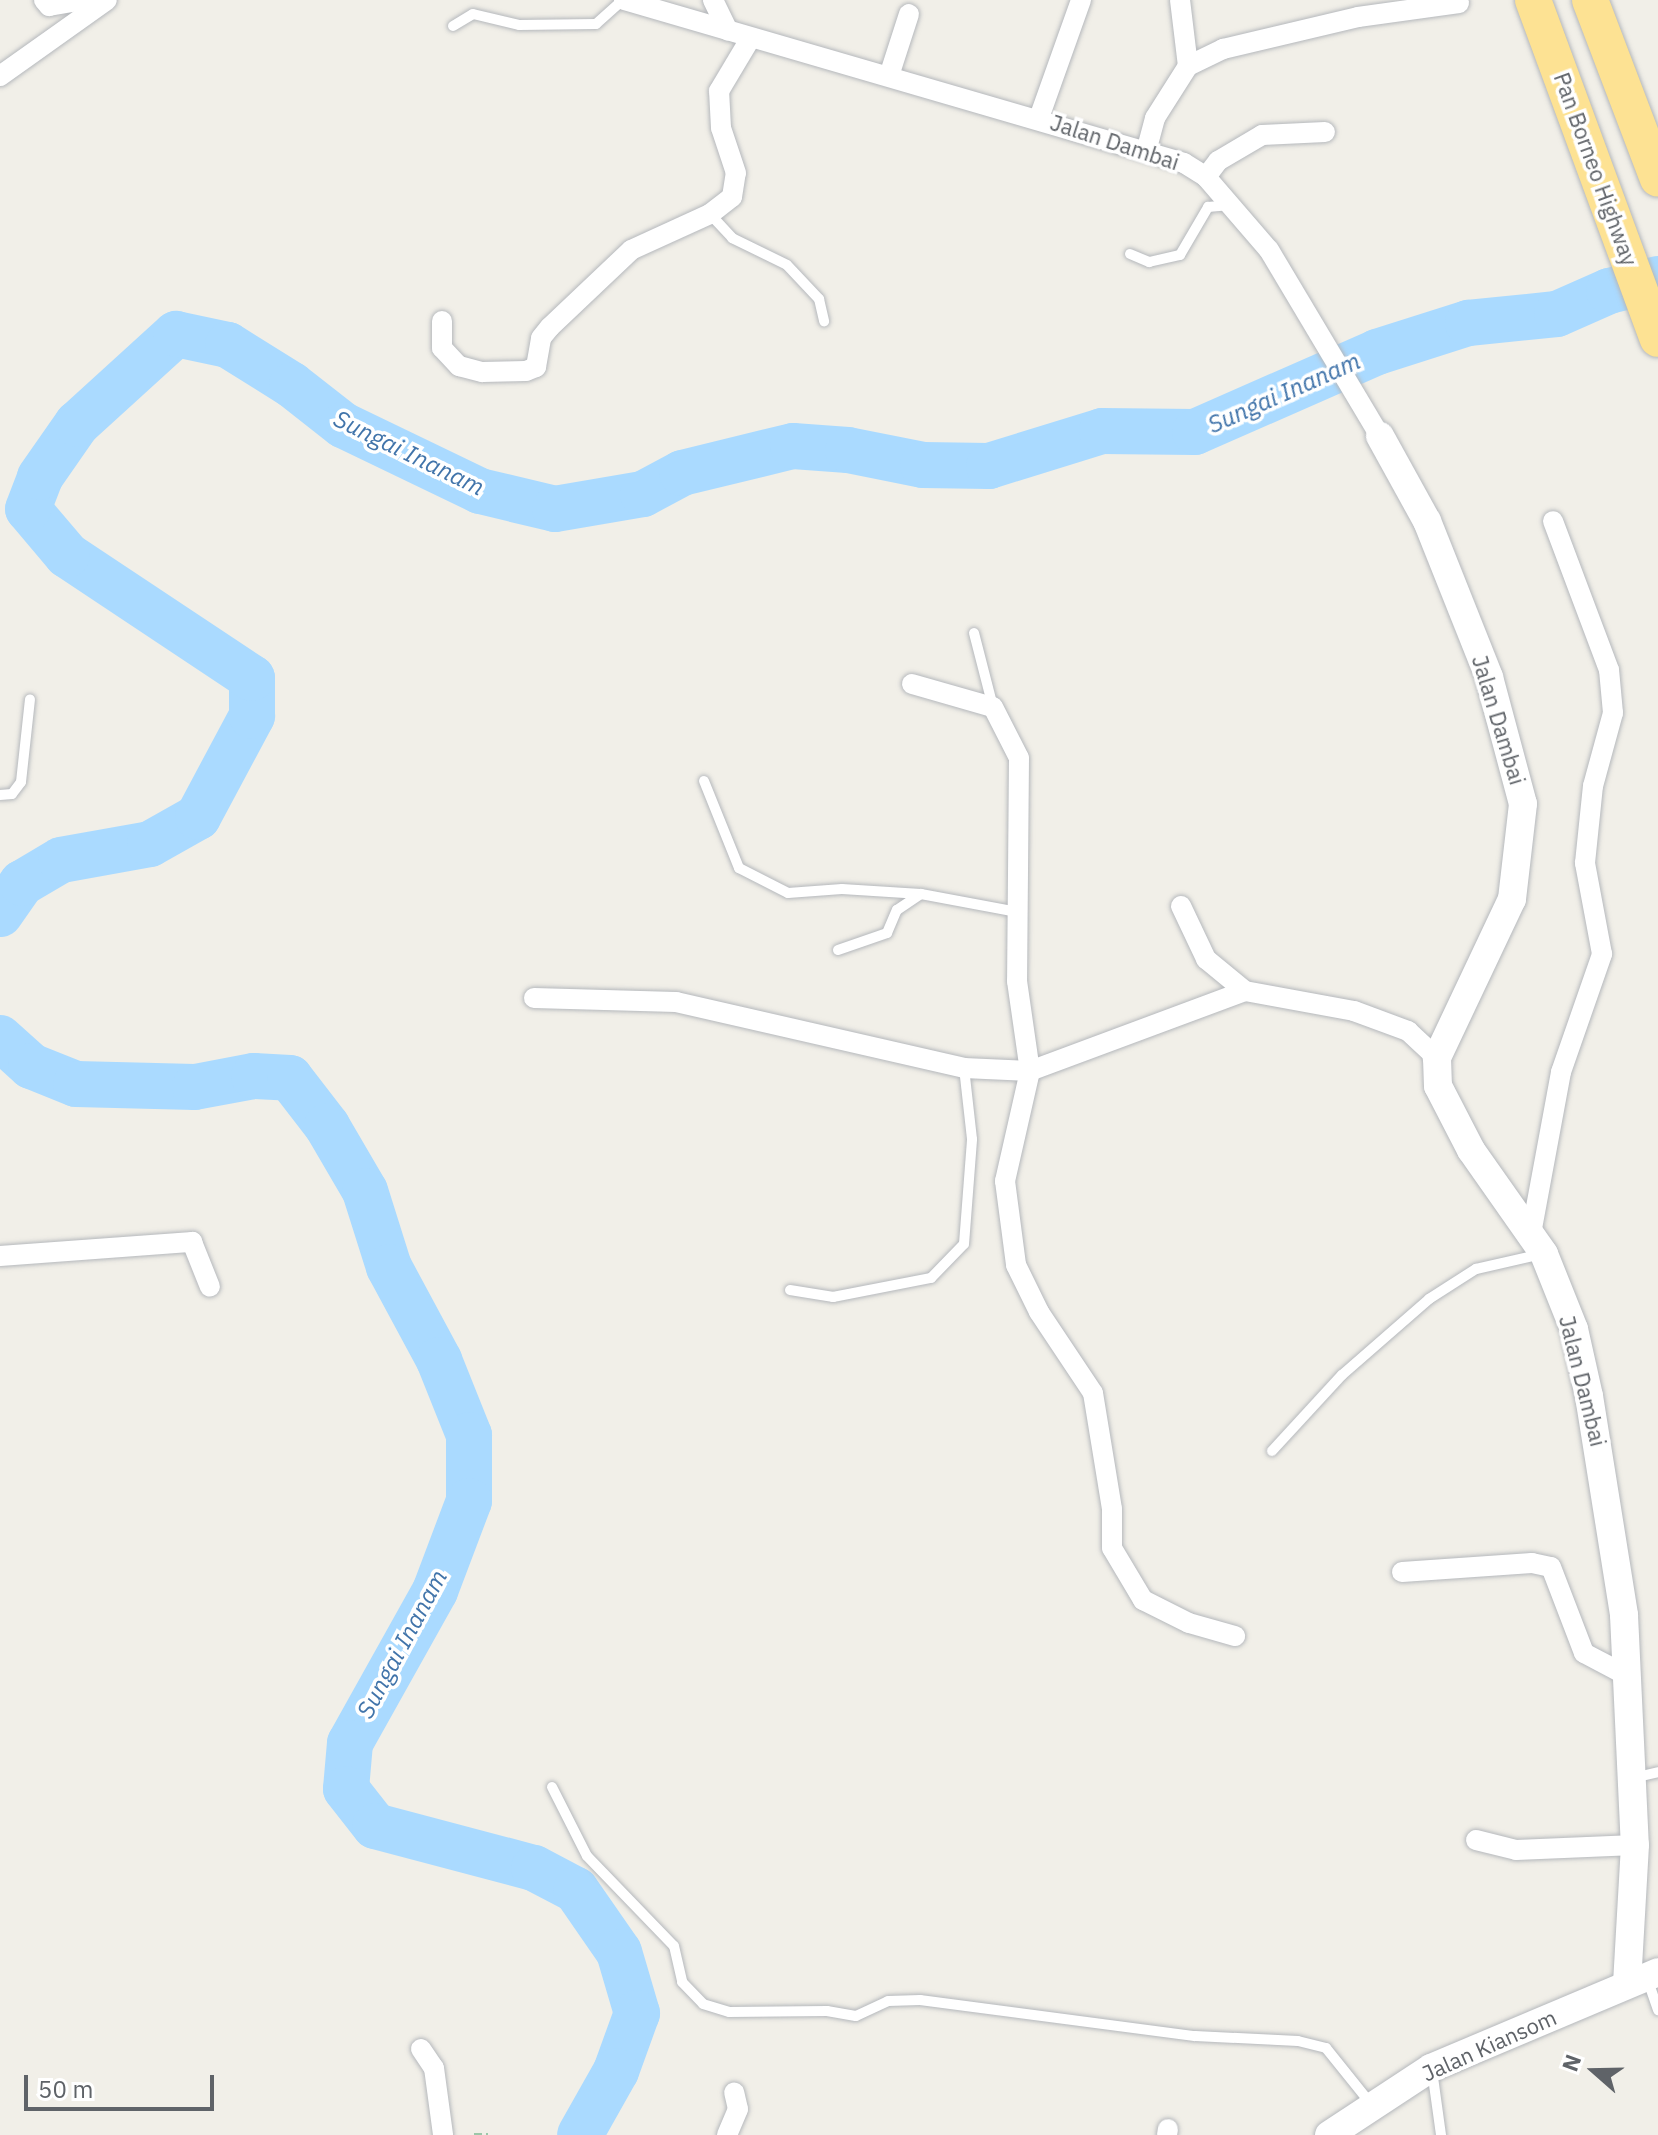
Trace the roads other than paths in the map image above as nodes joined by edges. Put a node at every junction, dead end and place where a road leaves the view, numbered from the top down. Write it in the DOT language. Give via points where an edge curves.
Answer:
graph roads {
  1 [pos="44,0"];
  2 [pos="82,0"];
  3 [pos="107,0"];
  4 [pos="624,0"];
  5 [pos="713,0"];
  6 [pos="1081,0"];
  7 [pos="1180,0"];
  8 [pos="1533,0"];
  9 [pos="1590,0"];
  10 [pos="1458,2"];
  11 [pos="909,14"];
  12 [pos="453,26"];
  13 [pos="728,31"];
  14 [pos="750,39"];
  15 [pos="1188,66"];
  16 [pos="0,76"];
  17 [pos="889,76"];
  18 [pos="1039,118"];
  19 [pos="1325,132"];
  20 [pos="1147,148"];
  21 [pos="1206,177"];
  22 [pos="1657,177"];
  23 [pos="1232,205"];
  24 [pos="710,214"];
  25 [pos="1130,254"];
  26 [pos="442,321"];
  27 [pos="824,321"];
  28 [pos="1658,339"];
  29 [pos="1380,436"];
  30 [pos="1553,521"];
  31 [pos="974,633"];
  32 [pos="912,684"];
  33 [pos="30,699"];
  34 [pos="993,707"];
  35 [pos="704,781"];
  36 [pos="0,795"];
  37 [pos="921,894"];
  38 [pos="1181,906"];
  39 [pos="1017,912"];
  40 [pos="838,950"];
  41 [pos="1245,991"];
  42 [pos="534,998"];
  43 [pos="1437,1058"];
  44 [pos="964,1068"];
  45 [pos="1030,1071"];
  46 [pos="1538,1244"];
  47 [pos="0,1256"];
  48 [pos="210,1287"];
  49 [pos="790,1290"];
  50 [pos="1272,1451"];
  51 [pos="1402,1572"];
  52 [pos="1235,1636"];
  53 [pos="1626,1675"];
  54 [pos="1645,1775"];
  55 [pos="552,1787"];
  56 [pos="1476,1840"];
  57 [pos="1635,1845"];
  58 [pos="1644,1978"];
  59 [pos="1658,2010"];
  60 [pos="421,2049"];
  61 [pos="1431,2068"];
  62 [pos="734,2092"];
  63 [pos="1371,2104"];
  64 [pos="443,2135"];
  65 [pos="727,2135"];
  66 [pos="1329,2135"];
  67 [pos="1441,2135"];
  1 -- 2 [label="street" via="49,6"];
  3 -- 16 [label="street"];
  4 -- 12 [label="lane" via="596,24 519,25 473,14"];
  4 -- 13 [label="street, Jalan Dambai"];
  5 -- 13 [label="street"];
  6 -- 18 [label="street"];
  7 -- 15 [label="street"];
  8 -- 28 [label="highway, Pan Borneo Highway"];
  9 -- 22 [label="highway"];
  10 -- 15 [label="street" via="1244,42"];
  11 -- 17 [label="street"];
  13 -- 14 [label="street, Jalan Dambai"];
  14 -- 17 [label="street, Jalan Dambai"];
  14 -- 24 [label="street" via="719,91 721,128 736,173 732,197"];
  15 -- 20 [label="street" via="1155,118"];
  17 -- 18 [label="street, Jalan Dambai"];
  18 -- 20 [label="street, Jalan Dambai"];
  19 -- 21 [label="street" via="1262,135 1218,161"];
  20 -- 21 [label="street, Jalan Dambai"];
  21 -- 23 [label="street, Jalan Dambai"];
  23 -- 25 [label="lane" via="1208,207 1180,255 1149,262"];
  23 -- 29 [label="street, Jalan Dambai" via="1308,308"];
  24 -- 26 [label="street" via="631,250 550,327 541,338 536,367 526,371 459,366 442,348"];
  24 -- 27 [label="lane" via="732,238 787,265 819,299"];
  29 -- 43 [label="street, Jalan Dambai" via="1427,521 1489,677 1523,804 1512,899"];
  30 -- 46 [label="street" via="1609,670 1613,713 1593,786 1585,863 1602,954 1561,1072"];
  31 -- 34 [label="lane"];
  32 -- 34 [label="street"];
  33 -- 36 [label="lane" via="21,782 12,794"];
  34 -- 39 [label="street" via="1019,758"];
  35 -- 37 [label="lane" via="739,868 788,893 842,889"];
  37 -- 39 [label="lane"];
  37 -- 40 [label="lane" via="897,910 887,933"];
  38 -- 41 [label="street" via="1206,959"];
  39 -- 45 [label="street" via="1017,981"];
  41 -- 43 [label="street" via="1354,1011 1408,1031"];
  41 -- 45 [label="street"];
  42 -- 44 [label="street" via="676,1002"];
  43 -- 46 [label="street, Jalan Dambai" via="1438,1086 1447,1108"];
  44 -- 45 [label="street"];
  44 -- 49 [label="lane" via="972,1139 964,1244 931,1278 833,1297"];
  45 -- 52 [label="street" via="1005,1181 1016,1265 1039,1312 1093,1393 1112,1509 1112,1548 1143,1600 1189,1623"];
  46 -- 50 [label="lane" via="1476,1269 1429,1299 1342,1375"];
  46 -- 53 [label="street, Jalan Dambai" via="1574,1329 1601,1456 1624,1615"];
  47 -- 48 [label="street" via="192,1242"];
  51 -- 53 [label="street" via="1532,1563 1551,1567 1584,1653"];
  53 -- 54 [label="street, Jalan Dambai"];
  54 -- 57 [label="street, Jalan Dambai"];
  55 -- 63 [label="lane" via="587,1856 674,1946 682,1982 703,2004 729,2012 827,2011 856,2016 888,2001 920,2000 1195,2036 1298,2041 1326,2048"];
  56 -- 57 [label="street" via="1516,1850"];
  57 -- 58 [label="street, Jalan Dambai"];
  58 -- 59 [label="lane"];
  58 -- 61 [label="street, Jalan Kiansom"];
  60 -- 64 [label="street" via="434,2068"];
  61 -- 63 [label="street, Jalan Kiansom"];
  61 -- 67 [label="lane"];
  62 -- 65 [label="street" via="738,2109"];
  63 -- 66 [label="street, Jalan Kiansom"];
}
